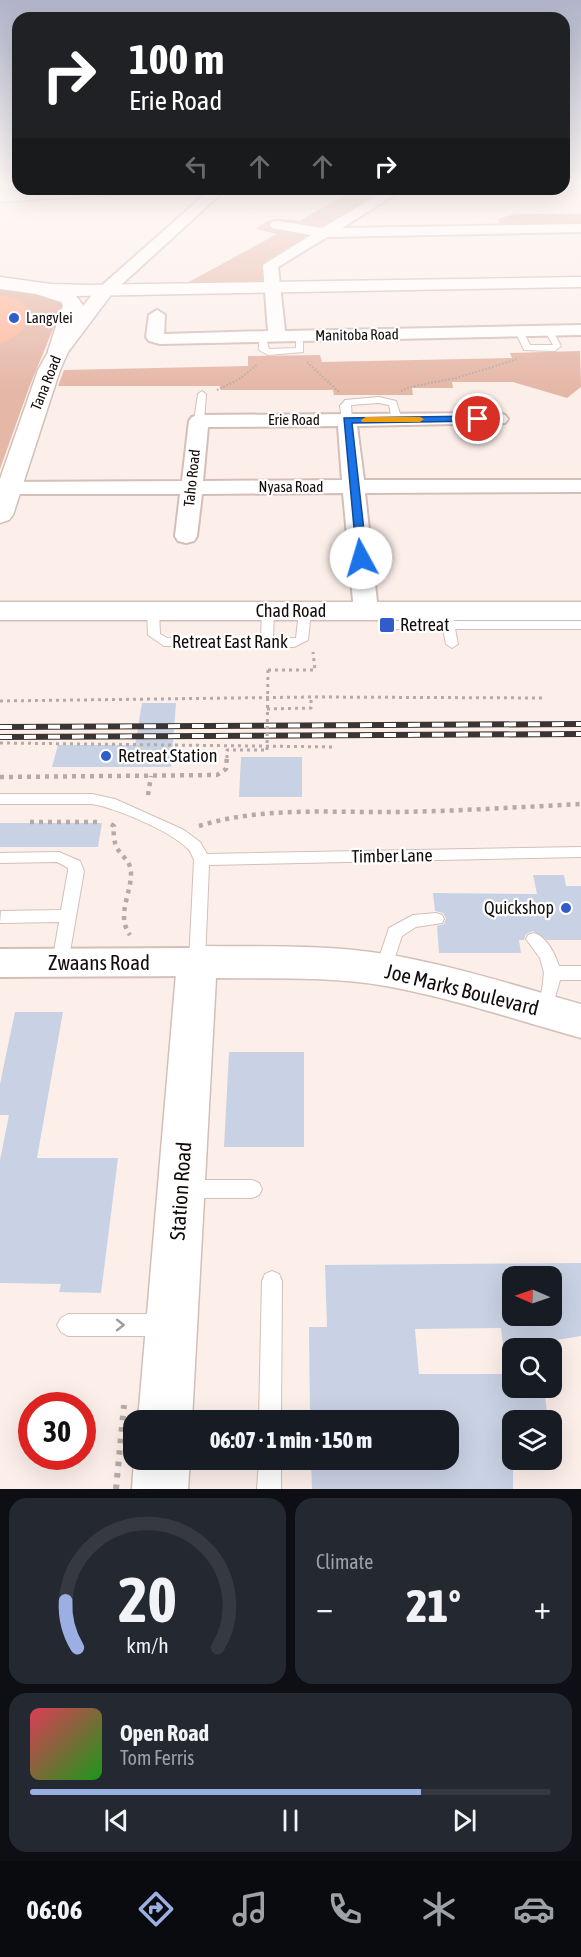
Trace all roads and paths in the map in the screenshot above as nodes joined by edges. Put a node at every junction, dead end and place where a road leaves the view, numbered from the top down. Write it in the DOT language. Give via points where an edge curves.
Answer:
graph roads {
  1 [pos="149,251"];
  2 [pos="296,251"];
  3 [pos="581,282"];
  4 [pos="0,283"];
  5 [pos="24,287"];
  6 [pos="272,288"];
  7 [pos="105,291"];
  8 [pos="157,315"];
  9 [pos="581,330"];
  10 [pos="519,331"];
  11 [pos="549,331"];
  12 [pos="269,342"];
  13 [pos="298,343"];
  14 [pos="532,349"];
  15 [pos="58,351"];
  16 [pos="201,394"];
  17 [pos="385,400"];
  18 [pos="349,410"];
  19 [pos="498,419"];
  20 [pos="397,420"];
  21 [pos="199,421"];
  22 [pos="354,486"];
  23 [pos="581,486"];
  24 [pos="191,487"];
  25 [pos="5,488"];
  26 [pos="0,515"];
  27 [pos="186,536"];
  28 [pos="153,611"];
  29 [pos="268,611"];
  30 [pos="305,611"];
  31 [pos="581,611"];
  32 [pos="0,613"];
  33 [pos="376,618"];
  34 [pos="447,618"];
  35 [pos="581,625"];
  36 [pos="267,643"];
  37 [pos="452,644"];
  38 [pos="315,670"];
  39 [pos="311,697"];
  40 [pos="544,698"];
  41 [pos="0,701"];
  42 [pos="267,708"];
  43 [pos="0,742"];
  44 [pos="336,747"];
  45 [pos="151,776"];
  46 [pos="0,777"];
  47 [pos="148,795"];
  48 [pos="0,799"];
  49 [pos="581,804"];
  50 [pos="30,822"];
  51 [pos="178,834"];
  52 [pos="581,852"];
  53 [pos="0,858"];
  54 [pos="202,860"];
  55 [pos="68,916"];
  56 [pos="0,917"];
  57 [pos="436,920"];
  58 [pos="133,938"];
  59 [pos="534,939"];
  60 [pos="197,962"];
  61 [pos="0,963"];
  62 [pos="60,963"];
  63 [pos="383,970"];
  64 [pos="581,973"];
  65 [pos="559,1001"];
  66 [pos="181,1189"];
  67 [pos="252,1189"];
  68 [pos="272,1281"];
  69 [pos="68,1325"];
  70 [pos="172,1325"];
  71 [pos="166,1410"];
  72 [pos="270,1410"];
  73 [pos="161,1470"];
  74 [pos="270,1470"];
  75 [pos="160,1489"];
  76 [pos="269,1489"];
  1 -- 7 [label="street"];
  2 -- 6 [label="street" via="272,266"];
  3 -- 6 [label="main road"];
  4 -- 5 [label="main road"];
  5 -- 7 [label="main road"];
  5 -- 15 [label="main road" via="58,294 73,303"];
  6 -- 7 [label="main road"];
  6 -- 12 [label="street"];
  7 -- 15 [label="main road, Tana Road"];
  8 -- 12 [label="street, Manitoba Road" via="157,339"];
  9 -- 11 [label="street, Manitoba Road"];
  10 -- 11 [label="street, Manitoba Road"];
  10 -- 13 [label="street, Manitoba Road"];
  10 -- 14 [label="lane" via="526,347"];
  11 -- 14 [label="lane" via="557,347"];
  12 -- 13 [label="street, Manitoba Road"];
  12 -- 16 [label="path" via="254,368 224,387"];
  13 -- 18 [label="path" via="343,396"];
  14 -- 17 [label="path" via="508,363 410,387"];
  15 -- 25 [label="main road, Tana Road"];
  16 -- 21 [label="lane"];
  17 -- 18 [label="lane"];
  17 -- 20 [label="lane" via="394,405"];
  18 -- 20 [label="street, Erie Road"];
  18 -- 21 [label="street, Erie Road"];
  18 -- 22 [label="street"];
  19 -- 20 [label="street, Erie Road"];
  21 -- 24 [label="street, Taho Road"];
  22 -- 23 [label="street, Nyasa Road"];
  22 -- 24 [label="street, Nyasa Road"];
  22 -- 33 [label="street"];
  24 -- 25 [label="street, Nyasa Road"];
  24 -- 27 [label="street, Taho Road"];
  25 -- 26 [label="main road, Tana Road"];
  28 -- 29 [label="main road, Chad Road"];
  28 -- 32 [label="main road, Chad Road"];
  28 -- 36 [label="lane, Retreat East Rank" via="154,635 165,642"];
  29 -- 30 [label="main road, Chad Road"];
  29 -- 36 [label="lane"];
  30 -- 33 [label="main road, Chad Road"];
  30 -- 36 [label="lane, Retreat East Rank" via="300,642"];
  31 -- 34 [label="main road, Chad Road"];
  33 -- 34 [label="main road, Chad Road"];
  34 -- 35 [label="lane"];
  34 -- 37 [label="lane"];
  38 -- 42 [label="path, bridge" via="268,670"];
  39 -- 40 [label="path"];
  39 -- 41 [label="path"];
  39 -- 42 [label="path" via="311,708"];
  42 -- 45 [label="path, bridge" via="267,750 227,750 226,769 217,775"];
  43 -- 44 [label="path"];
  45 -- 46 [label="path"];
  45 -- 47 [label="path"];
  48 -- 51 [label="lane" via="104,800"];
  49 -- 51 [label="path" via="401,812 289,812 212,822"];
  50 -- 58 [label="path" via="104,822 114,826 112,843 130,867 123,922 125,932"];
  51 -- 54 [label="lane" via="195,846"];
  52 -- 54 [label="lane, Timber Lane"];
  53 -- 55 [label="lane" via="58,857 71,861 76,871"];
  54 -- 60 [label="lane"];
  55 -- 56 [label="lane"];
  55 -- 62 [label="lane"];
  57 -- 63 [label="lane" via="412,921 394,932"];
  59 -- 65 [label="lane" via="543,949"];
  60 -- 62 [label="street, Zwaans Road"];
  60 -- 63 [label="main road, Joe Marks Boulevard" via="286,962"];
  60 -- 66 [label="main road, Station Road"];
  61 -- 62 [label="street, Zwaans Road"];
  63 -- 65 [label="main road, Joe Marks Boulevard"];
  64 -- 65 [label="lane"];
  66 -- 67 [label="lane"];
  66 -- 70 [label="main road, Station Road"];
  68 -- 72 [label="lane"];
  69 -- 70 [label="lane, one-way"];
  70 -- 71 [label="main road, Station Road"];
  73 -- 75 [label="main road"];
  74 -- 76 [label="lane"];
}
